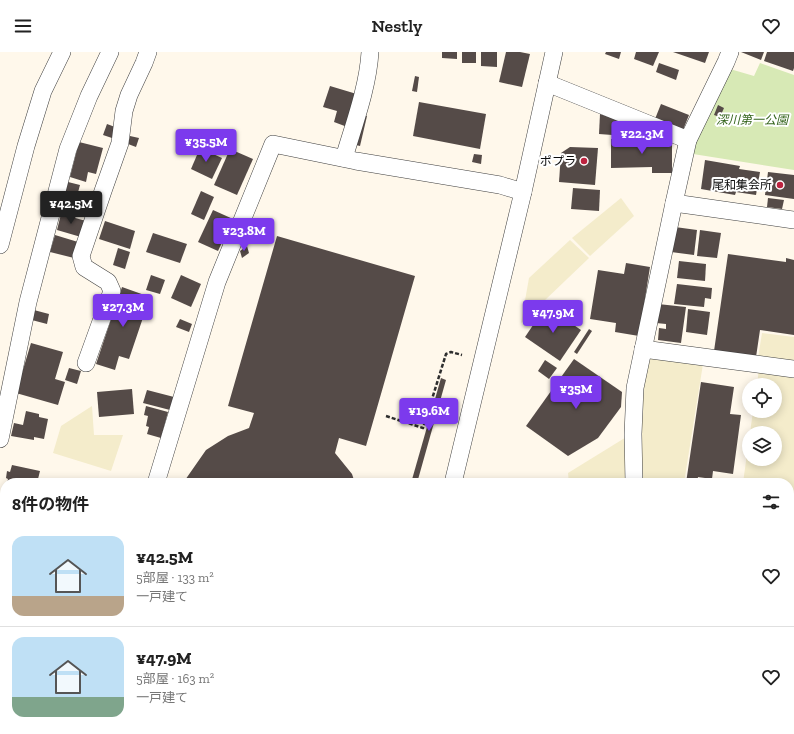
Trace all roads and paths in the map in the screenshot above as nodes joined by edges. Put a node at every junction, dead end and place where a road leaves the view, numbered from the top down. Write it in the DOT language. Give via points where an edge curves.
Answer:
graph roads {
  1 [pos="62,52"];
  2 [pos="110,52"];
  3 [pos="148,52"];
  4 [pos="370,52"];
  5 [pos="730,52"];
  6 [pos="552,53"];
  7 [pos="547,83"];
  8 [pos="688,140"];
  9 [pos="344,158"];
  10 [pos="523,192"];
  11 [pos="674,203"];
  12 [pos="794,220"];
  13 [pos="0,246"];
  14 [pos="644,349"];
  15 [pos="462,354"];
  16 [pos="86,363"];
  17 [pos="794,369"];
  18 [pos="386,416"];
  19 [pos="0,439"];
  20 [pos="158,478"];
  21 [pos="454,478"];
  22 [pos="634,478"];
  1 -- 13 [label="street" via="43,91"];
  2 -- 19 [label="street" via="68,149 28,302"];
  3 -- 16 [label="street" via="129,95 120,143 82,256 84,266 108,282 112,291"];
  4 -- 9 [label="street" via="360,105"];
  5 -- 8 [label="street"];
  6 -- 7 [label="street"];
  7 -- 8 [label="street"];
  7 -- 10 [label="street"];
  8 -- 11 [label="street"];
  9 -- 10 [label="street" via="500,185"];
  9 -- 20 [label="street" via="273,144 217,282"];
  10 -- 21 [label="street"];
  11 -- 12 [label="street"];
  11 -- 14 [label="street"];
  14 -- 17 [label="street"];
  14 -- 22 [label="street" via="635,388"];
  15 -- 18 [label="path" via="446,354 423,428"];
}
